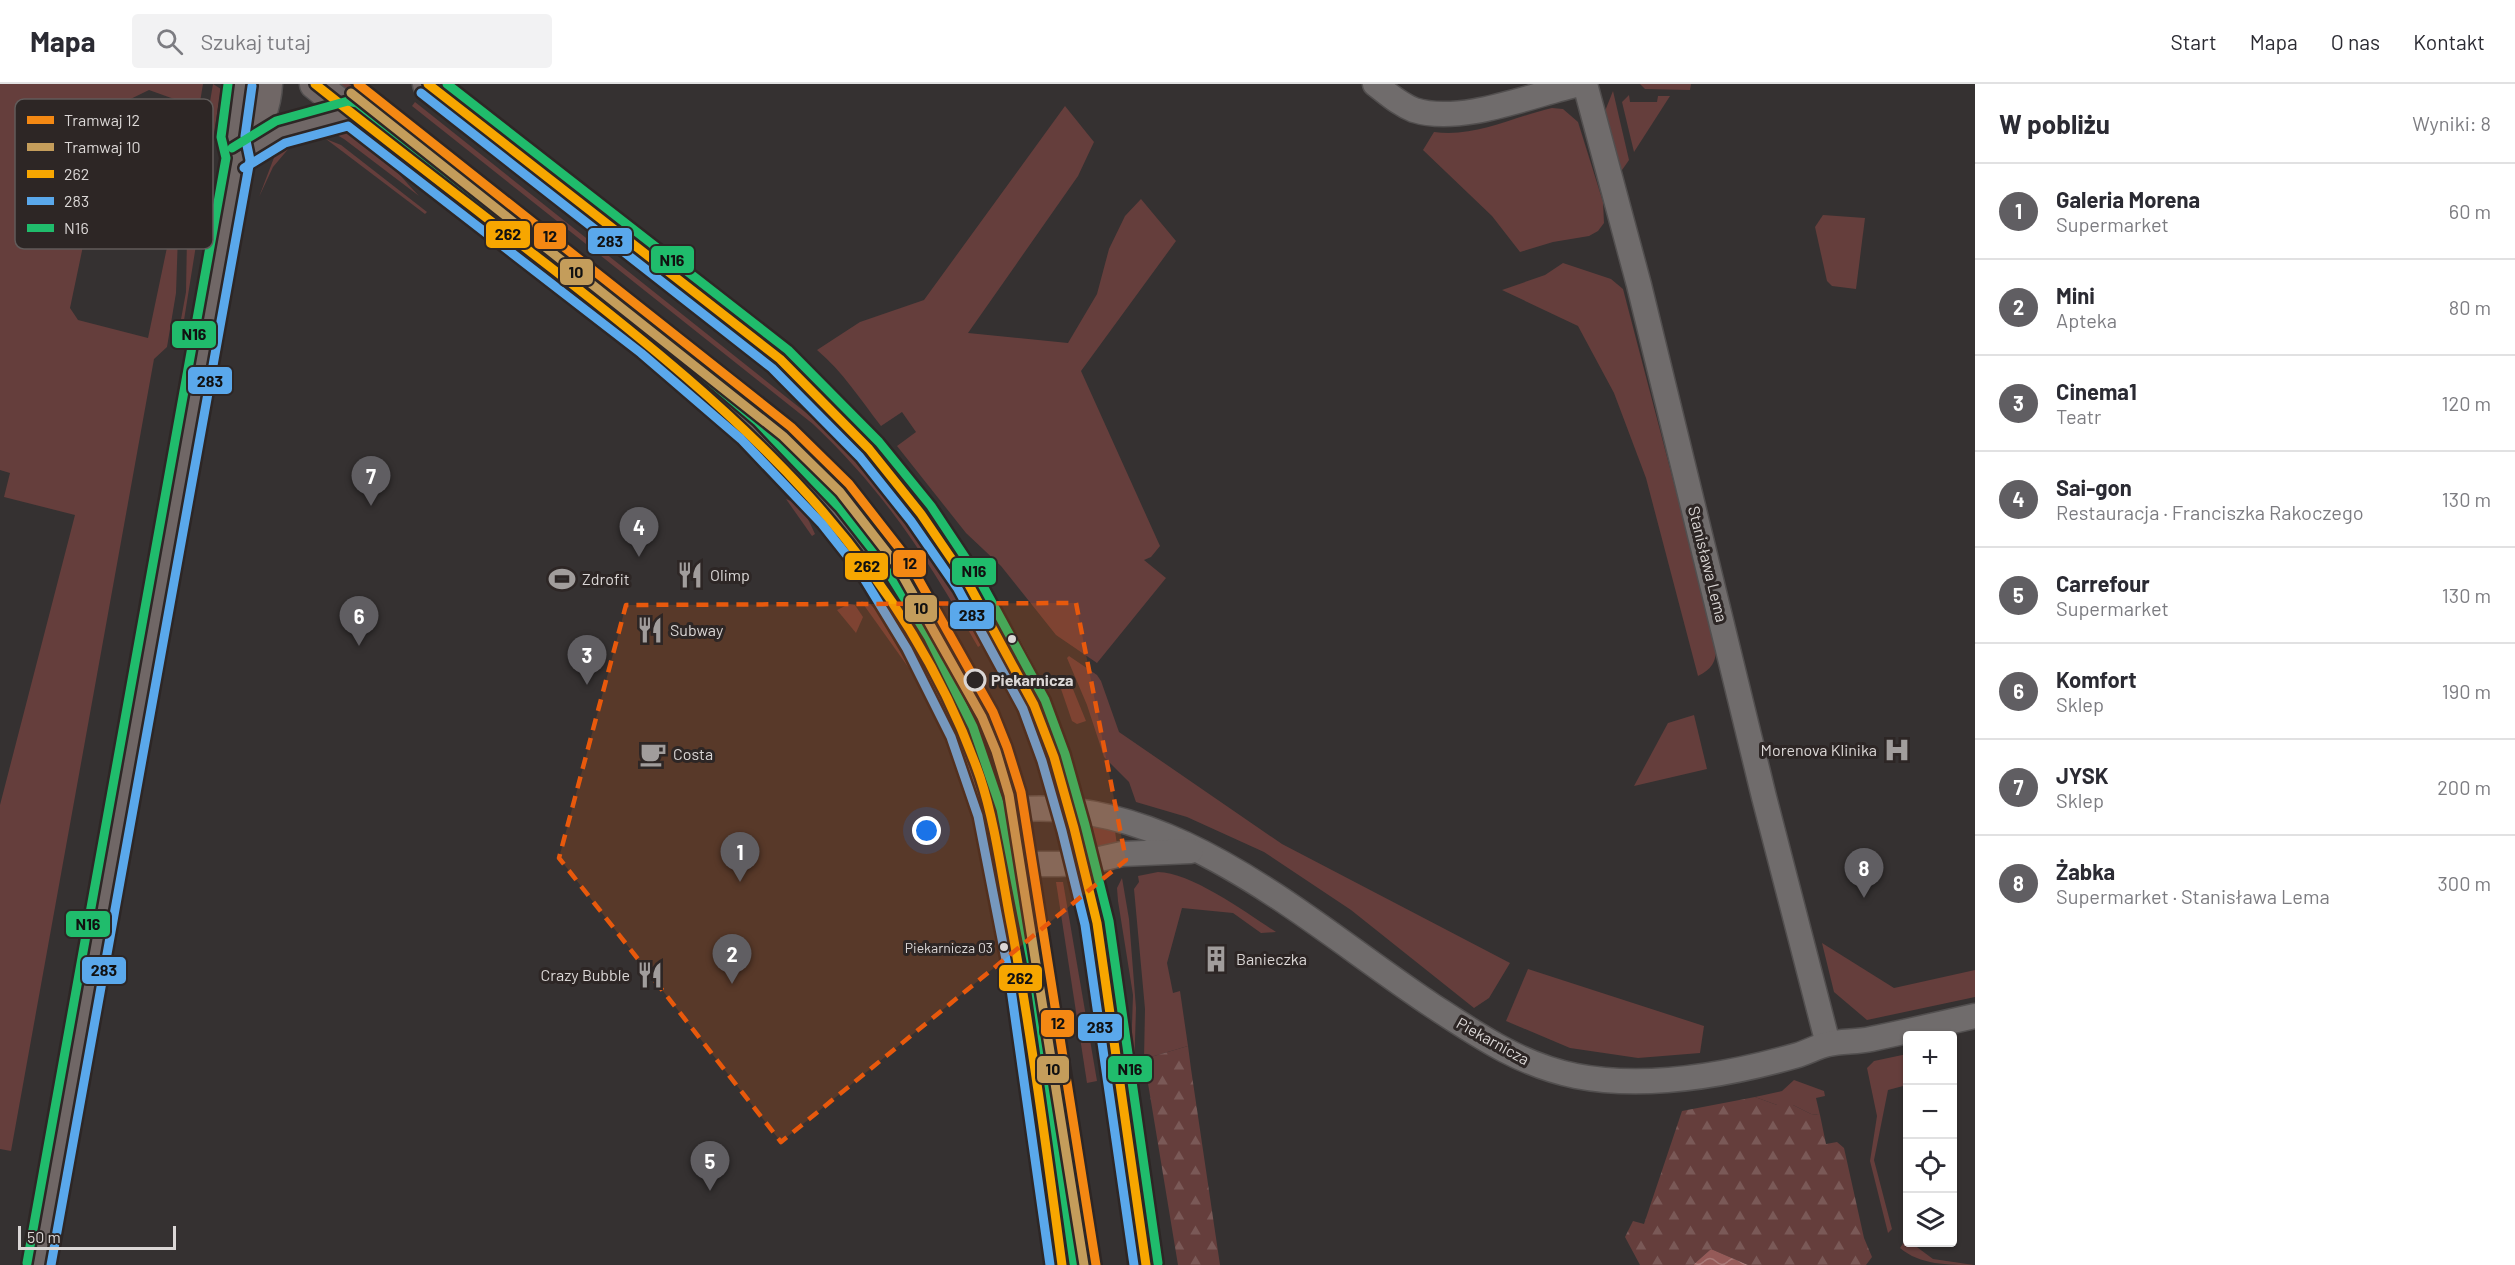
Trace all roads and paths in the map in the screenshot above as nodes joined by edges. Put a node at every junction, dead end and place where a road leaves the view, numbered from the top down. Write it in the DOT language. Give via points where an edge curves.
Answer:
graph roads {
  1 [pos="240,84"];
  2 [pos="267,84"];
  3 [pos="315,84"];
  4 [pos="428,84"];
  5 [pos="1375,84"];
  6 [pos="1579,84"];
  7 [pos="1584,84"];
  8 [pos="351,113"];
  9 [pos="238,158"];
  10 [pos="1067,808"];
  11 [pos="990,813"];
  12 [pos="1196,851"];
  13 [pos="998,854"];
  14 [pos="1082,863"];
  15 [pos="1975,1016"];
  16 [pos="1828,1044"];
  17 [pos="39,1265"];
  18 [pos="1062,1265"];
  19 [pos="1146,1265"];
  1 -- 9 [label="main road" via="233,137"];
  2 -- 9 [label="main road" via="253,137"];
  3 -- 8 [label="main road"];
  4 -- 10 [label="main road" via="780,359 827,401 875,453 935,530 1007,650 1046,734"];
  5 -- 6 [label="street" via="1413,109 1450,115"];
  7 -- 16 [label="street, Stanisława Lema" via="1639,285"];
  8 -- 9 [label="main road" via="280,132"];
  8 -- 11 [label="main road" via="650,344 799,479 870,565 918,643 962,732"];
  9 -- 17 [label="main road"];
  10 -- 11 [label="street, Piekarnicza" via="1032,807"];
  10 -- 12 [label="street, Piekarnicza" via="1117,818"];
  10 -- 14 [label="main road"];
  11 -- 13 [label="main road"];
  12 -- 14 [label="street, Piekarnicza" via="1122,854"];
  12 -- 16 [label="street, Piekarnicza" via="1303,912 1476,1035 1541,1067 1595,1079 1653,1082 1777,1060"];
  13 -- 14 [label="street, Piekarnicza" via="1035,864"];
  13 -- 18 [label="main road" via="1021,974"];
  14 -- 19 [label="main road" via="1097,923"];
  15 -- 16 [label="street, Piekarnicza" via="1871,1039"];
}
